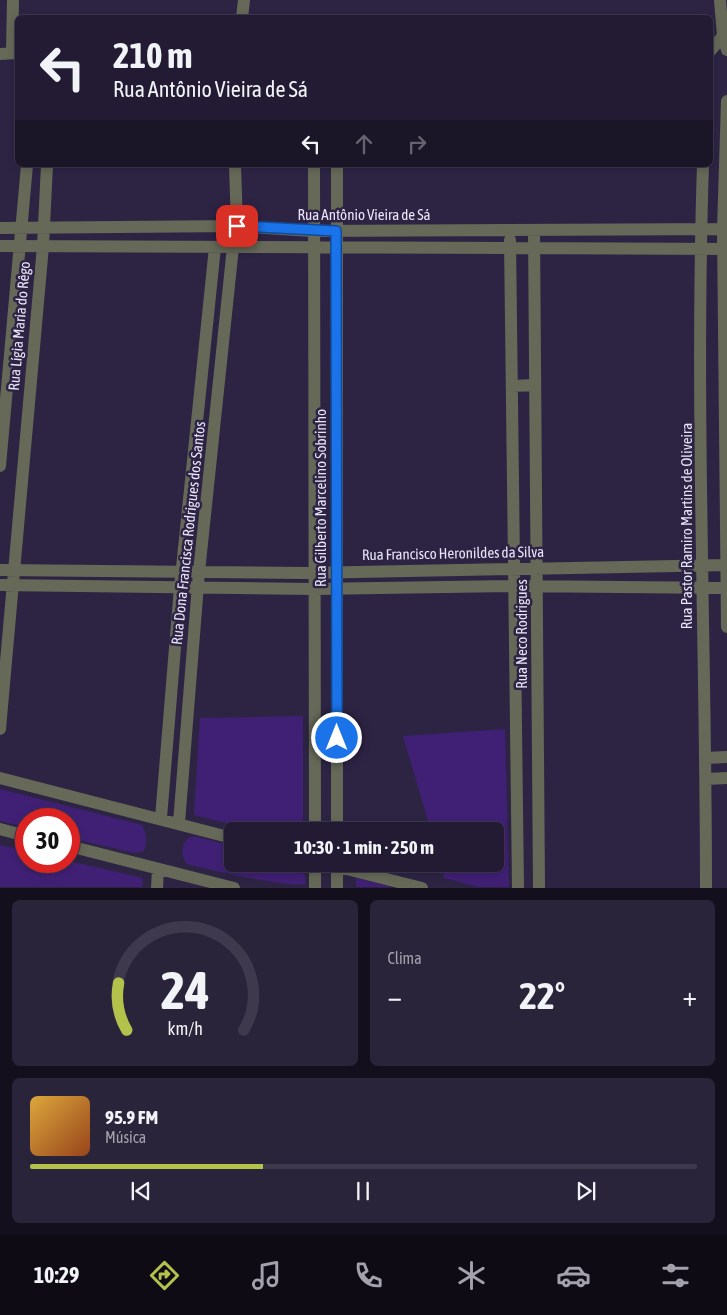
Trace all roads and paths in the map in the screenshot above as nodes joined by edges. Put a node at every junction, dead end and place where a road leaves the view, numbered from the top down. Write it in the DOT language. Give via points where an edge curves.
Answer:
graph roads {
  1 [pos="13,0"];
  2 [pos="244,0"];
  3 [pos="720,0"];
  4 [pos="242,15"];
  5 [pos="723,36"];
  6 [pos="713,49"];
  7 [pos="727,50"];
  8 [pos="10,53"];
  9 [pos="713,53"];
  10 [pos="727,55"];
  11 [pos="727,101"];
  12 [pos="27,167"];
  13 [pos="47,167"];
  14 [pos="235,167"];
  15 [pos="314,167"];
  16 [pos="337,167"];
  17 [pos="703,167"];
  18 [pos="237,226"];
  19 [pos="0,228"];
  20 [pos="21,228"];
  21 [pos="43,228"];
  22 [pos="701,229"];
  23 [pos="725,229"];
  24 [pos="509,230"];
  25 [pos="534,230"];
  26 [pos="313,231"];
  27 [pos="336,231"];
  28 [pos="0,246"];
  29 [pos="20,246"];
  30 [pos="43,246"];
  31 [pos="216,247"];
  32 [pos="234,247"];
  33 [pos="313,248"];
  34 [pos="336,248"];
  35 [pos="510,249"];
  36 [pos="535,249"];
  37 [pos="701,249"];
  38 [pos="725,249"];
  39 [pos="535,385"];
  40 [pos="512,386"];
  41 [pos="193,460"];
  42 [pos="212,460"];
  43 [pos="0,466"];
  44 [pos="702,564"];
  45 [pos="726,565"];
  46 [pos="514,568"];
  47 [pos="537,568"];
  48 [pos="0,570"];
  49 [pos="14,570"];
  50 [pos="181,572"];
  51 [pos="199,572"];
  52 [pos="314,573"];
  53 [pos="337,573"];
  54 [pos="6,585"];
  55 [pos="514,586"];
  56 [pos="180,587"];
  57 [pos="537,587"];
  58 [pos="197,588"];
  59 [pos="702,588"];
  60 [pos="727,588"];
  61 [pos="314,589"];
  62 [pos="337,589"];
  63 [pos="727,627"];
  64 [pos="0,729"];
  65 [pos="727,757"];
  66 [pos="706,758"];
  67 [pos="0,778"];
  68 [pos="727,778"];
  69 [pos="706,779"];
  70 [pos="160,818"];
  71 [pos="314,822"];
  72 [pos="337,822"];
  73 [pos="179,823"];
  74 [pos="0,829"];
  75 [pos="15,833"];
  76 [pos="224,836"];
  77 [pos="80,849"];
  78 [pos="158,869"];
  79 [pos="315,872"];
  80 [pos="335,872"];
  81 [pos="363,872"];
  82 [pos="158,888"];
  83 [pos="234,888"];
  84 [pos="315,888"];
  85 [pos="337,888"];
  86 [pos="422,888"];
  87 [pos="518,888"];
  88 [pos="539,888"];
  89 [pos="706,888"];
  1 -- 8 [label="street"];
  2 -- 4 [label="street"];
  3 -- 5 [label="street"];
  5 -- 6 [label="street"];
  5 -- 7 [label="street"];
  9 -- 10 [label="street"];
  11 -- 23 [label="street"];
  12 -- 20 [label="street, Rua Lígia Maria do Rêgo"];
  13 -- 21 [label="street, Rua Lígia Maria do Rêgo"];
  14 -- 18 [label="street"];
  15 -- 26 [label="street, Rua Gilberto Marcelino Sobrinho"];
  16 -- 27 [label="street, Rua Gilberto Marcelino Sobrinho"];
  17 -- 22 [label="street, Rua Pastor Ramiro Martins de Oliveira"];
  18 -- 21 [label="street, Rua Antônio Vieira de Sá"];
  18 -- 26 [label="street, Rua Antônio Vieira de Sá"];
  19 -- 20 [label="street, Rua Antônio Vieira de Sá"];
  20 -- 21 [label="street, Rua Antônio Vieira de Sá"];
  20 -- 29 [label="street, Rua Lígia Maria do Rêgo"];
  21 -- 30 [label="street, Rua Lígia Maria do Rêgo"];
  22 -- 23 [label="street, Rua Antônio Vieira de Sá"];
  22 -- 25 [label="street, Rua Antônio Vieira de Sá"];
  22 -- 37 [label="street, Rua Pastor Ramiro Martins de Oliveira"];
  23 -- 38 [label="street"];
  24 -- 25 [label="street, Rua Antônio Vieira de Sá"];
  24 -- 27 [label="street, Rua Antônio Vieira de Sá"];
  24 -- 35 [label="street, Rua Neco Rodrigues"];
  25 -- 36 [label="street, Rua Neco Rodrigues"];
  26 -- 27 [label="street, Rua Antônio Vieira de Sá"];
  26 -- 33 [label="street, Rua Gilberto Marcelino Sobrinho"];
  27 -- 34 [label="street, Rua Gilberto Marcelino Sobrinho"];
  28 -- 29 [label="street"];
  29 -- 30 [label="street"];
  29 -- 43 [label="street, Rua Lígia Maria do Rêgo"];
  30 -- 31 [label="street"];
  30 -- 49 [label="street, Rua Lígia Maria do Rêgo"];
  31 -- 32 [label="street"];
  31 -- 41 [label="street, Rua Dona Francisca Rodrigues dos Santos"];
  32 -- 33 [label="street"];
  32 -- 42 [label="street, Rua Dona Francisca Rodrigues dos Santos"];
  33 -- 34 [label="street"];
  33 -- 52 [label="street, Rua Gilberto Marcelino Sobrinho"];
  34 -- 35 [label="street"];
  34 -- 53 [label="street, Rua Gilberto Marcelino Sobrinho"];
  35 -- 36 [label="street"];
  35 -- 40 [label="street, Rua Neco Rodrigues"];
  36 -- 37 [label="street"];
  36 -- 39 [label="street, Rua Neco Rodrigues"];
  37 -- 38 [label="street"];
  37 -- 44 [label="street, Rua Pastor Ramiro Martins de Oliveira"];
  38 -- 45 [label="street"];
  39 -- 40 [label="street"];
  39 -- 47 [label="street, Rua Neco Rodrigues"];
  40 -- 46 [label="street, Rua Neco Rodrigues"];
  41 -- 42 [label="street"];
  41 -- 50 [label="street, Rua Dona Francisca Rodrigues dos Santos"];
  42 -- 51 [label="street, Rua Dona Francisca Rodrigues dos Santos"];
  44 -- 45 [label="street, Rua Francisco Heronildes da Silva"];
  44 -- 47 [label="street, Rua Francisco Heronildes da Silva"];
  44 -- 59 [label="street, Rua Pastor Ramiro Martins de Oliveira"];
  45 -- 60 [label="street"];
  46 -- 47 [label="street, Rua Francisco Heronildes da Silva"];
  46 -- 53 [label="street, Rua Francisco Heronildes da Silva"];
  46 -- 55 [label="street, Rua Neco Rodrigues"];
  47 -- 57 [label="street, Rua Neco Rodrigues"];
  48 -- 49 [label="street, Rua Francisco Heronildes da Silva"];
  49 -- 50 [label="street, Rua Francisco Heronildes da Silva"];
  49 -- 54 [label="street, Rua Lígia Maria do Rêgo"];
  50 -- 51 [label="street, Rua Francisco Heronildes da Silva"];
  50 -- 56 [label="street, Rua Dona Francisca Rodrigues dos Santos"];
  51 -- 52 [label="street, Rua Francisco Heronildes da Silva"];
  51 -- 58 [label="street, Rua Dona Francisca Rodrigues dos Santos"];
  52 -- 53 [label="street, Rua Francisco Heronildes da Silva"];
  52 -- 61 [label="street, Rua Gilberto Marcelino Sobrinho"];
  53 -- 62 [label="street, Rua Gilberto Marcelino Sobrinho"];
  54 -- 56 [label="street"];
  54 -- 64 [label="street, Rua Lígia Maria do Rêgo"];
  55 -- 57 [label="street"];
  55 -- 62 [label="street"];
  55 -- 87 [label="street, Rua Neco Rodrigues"];
  56 -- 58 [label="street"];
  56 -- 70 [label="street, Rua Dona Francisca Rodrigues dos Santos"];
  57 -- 59 [label="street"];
  57 -- 88 [label="street, Rua Neco Rodrigues"];
  58 -- 61 [label="street"];
  58 -- 73 [label="street, Rua Dona Francisca Rodrigues dos Santos"];
  59 -- 60 [label="street"];
  59 -- 66 [label="street, Rua Pastor Ramiro Martins de Oliveira"];
  60 -- 63 [label="street"];
  61 -- 62 [label="street"];
  61 -- 71 [label="street, Rua Gilberto Marcelino Sobrinho"];
  62 -- 72 [label="street, Rua Gilberto Marcelino Sobrinho"];
  65 -- 66 [label="street"];
  66 -- 69 [label="street, Rua Pastor Ramiro Martins de Oliveira"];
  67 -- 70 [label="street"];
  68 -- 69 [label="street"];
  69 -- 89 [label="street, Rua Pastor Ramiro Martins de Oliveira"];
  70 -- 73 [label="street"];
  73 -- 76 [label="street"];
  74 -- 75 [label="street"];
  77 -- 78 [label="street"];
  78 -- 82 [label="street"];
  78 -- 83 [label="street"];
  79 -- 84 [label="street"];
  80 -- 85 [label="street"];
  81 -- 86 [label="street"];
}
